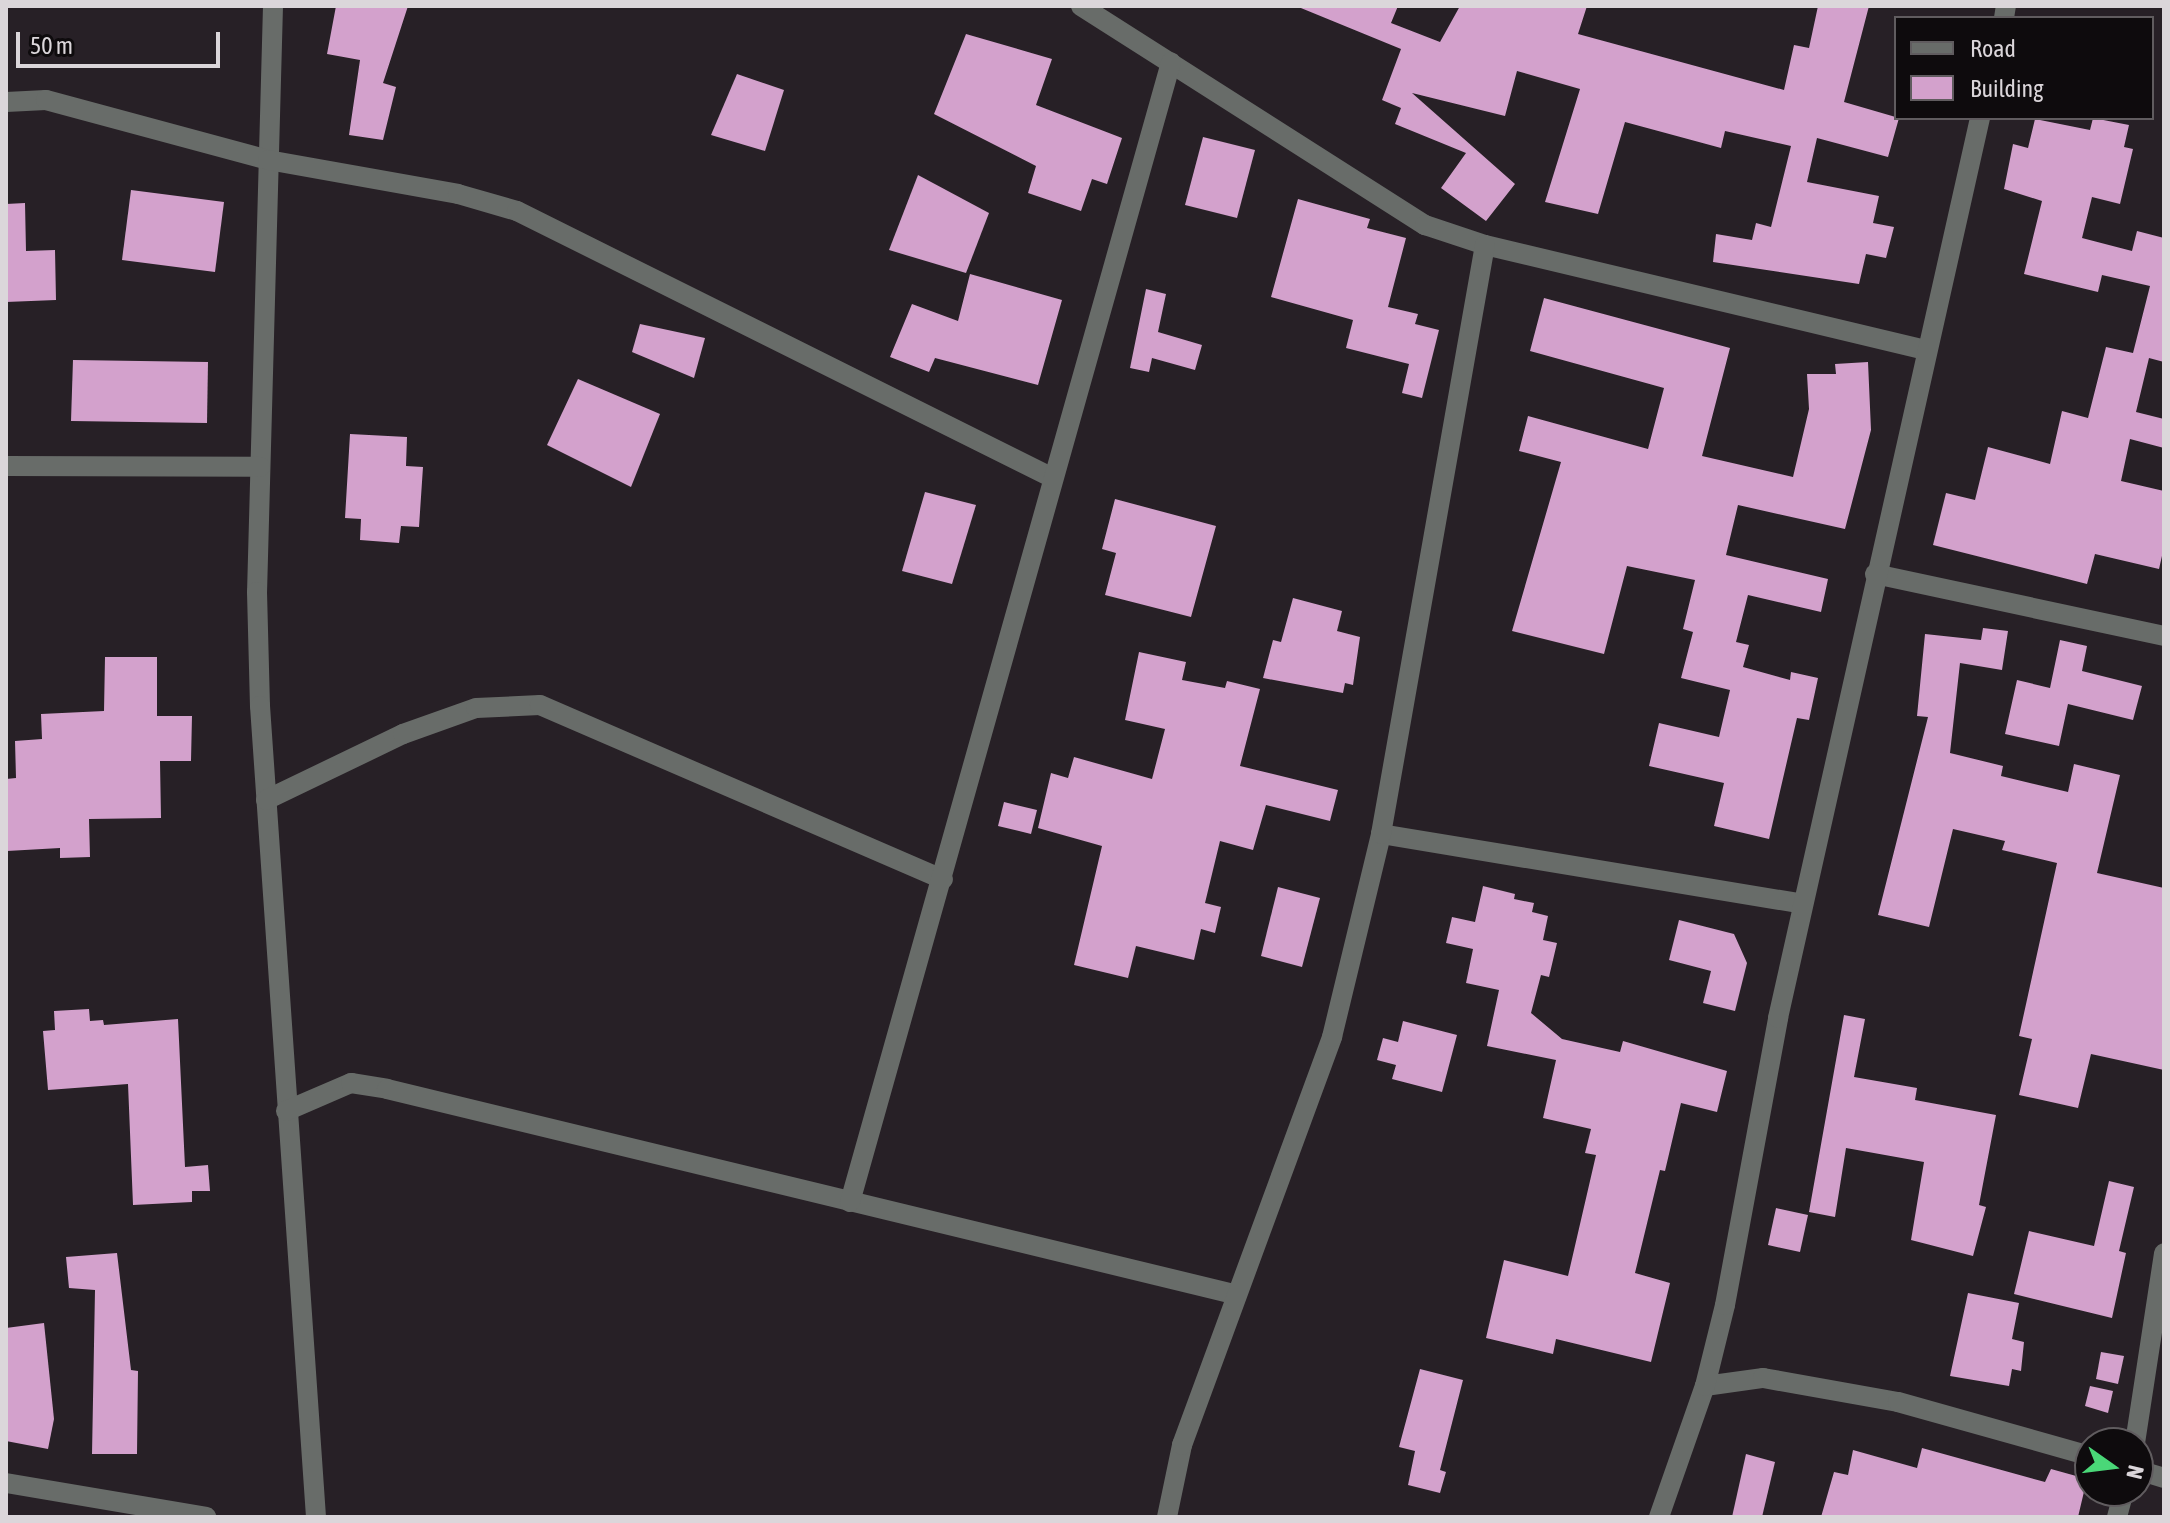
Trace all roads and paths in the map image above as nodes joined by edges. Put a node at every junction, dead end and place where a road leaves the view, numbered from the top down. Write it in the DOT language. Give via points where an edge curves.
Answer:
graph roads {
  1 [pos="273,6"];
  2 [pos="1081,6"];
  3 [pos="1171,62"];
  4 [pos="6,102"];
  5 [pos="1980,120"];
  6 [pos="268,160"];
  7 [pos="1485,245"];
  8 [pos="1927,350"];
  9 [pos="6,466"];
  10 [pos="260,467"];
  11 [pos="1053,478"];
  12 [pos="1875,574"];
  13 [pos="2164,636"];
  14 [pos="266,800"];
  15 [pos="1381,834"];
  16 [pos="943,879"];
  17 [pos="1802,904"];
  18 [pos="286,1111"];
  19 [pos="850,1202"];
  20 [pos="2164,1253"];
  21 [pos="1234,1294"];
  22 [pos="1705,1386"];
  23 [pos="2137,1427"];
  24 [pos="2074,1452"];
  25 [pos="6,1483"];
  26 [pos="206,1517"];
  27 [pos="316,1517"];
  28 [pos="1167,1517"];
  29 [pos="1659,1517"];
  1 -- 6 [label="street"];
  2 -- 3 [label="street"];
  3 -- 7 [label="street" via="1373,195 1425,225"];
  3 -- 11 [label="street"];
  4 -- 6 [label="street" via="46,100"];
  5 -- 8 [label="street"];
  6 -- 10 [label="street"];
  6 -- 11 [label="street" via="458,194 517,211"];
  7 -- 8 [label="street"];
  7 -- 15 [label="street"];
  8 -- 12 [label="street"];
  9 -- 10 [label="street"];
  10 -- 14 [label="street" via="258,607"];
  11 -- 16 [label="street" via="989,693"];
  12 -- 13 [label="street"];
  12 -- 17 [label="street"];
  14 -- 16 [label="street" via="403,734 476,708 540,705"];
  14 -- 18 [label="street"];
  15 -- 17 [label="street"];
  15 -- 21 [label="street" via="1332,1037"];
  16 -- 19 [label="street"];
  17 -- 22 [label="street"];
  18 -- 19 [label="street" via="351,1083"];
  18 -- 27 [label="street"];
  19 -- 21 [label="street"];
  20 -- 23 [label="street"];
  21 -- 28 [label="street" via="1182,1445"];
  22 -- 24 [label="street" via="1763,1378 1868,1397"];
  22 -- 29 [label="street"];
  25 -- 26 [label="street"];
}
